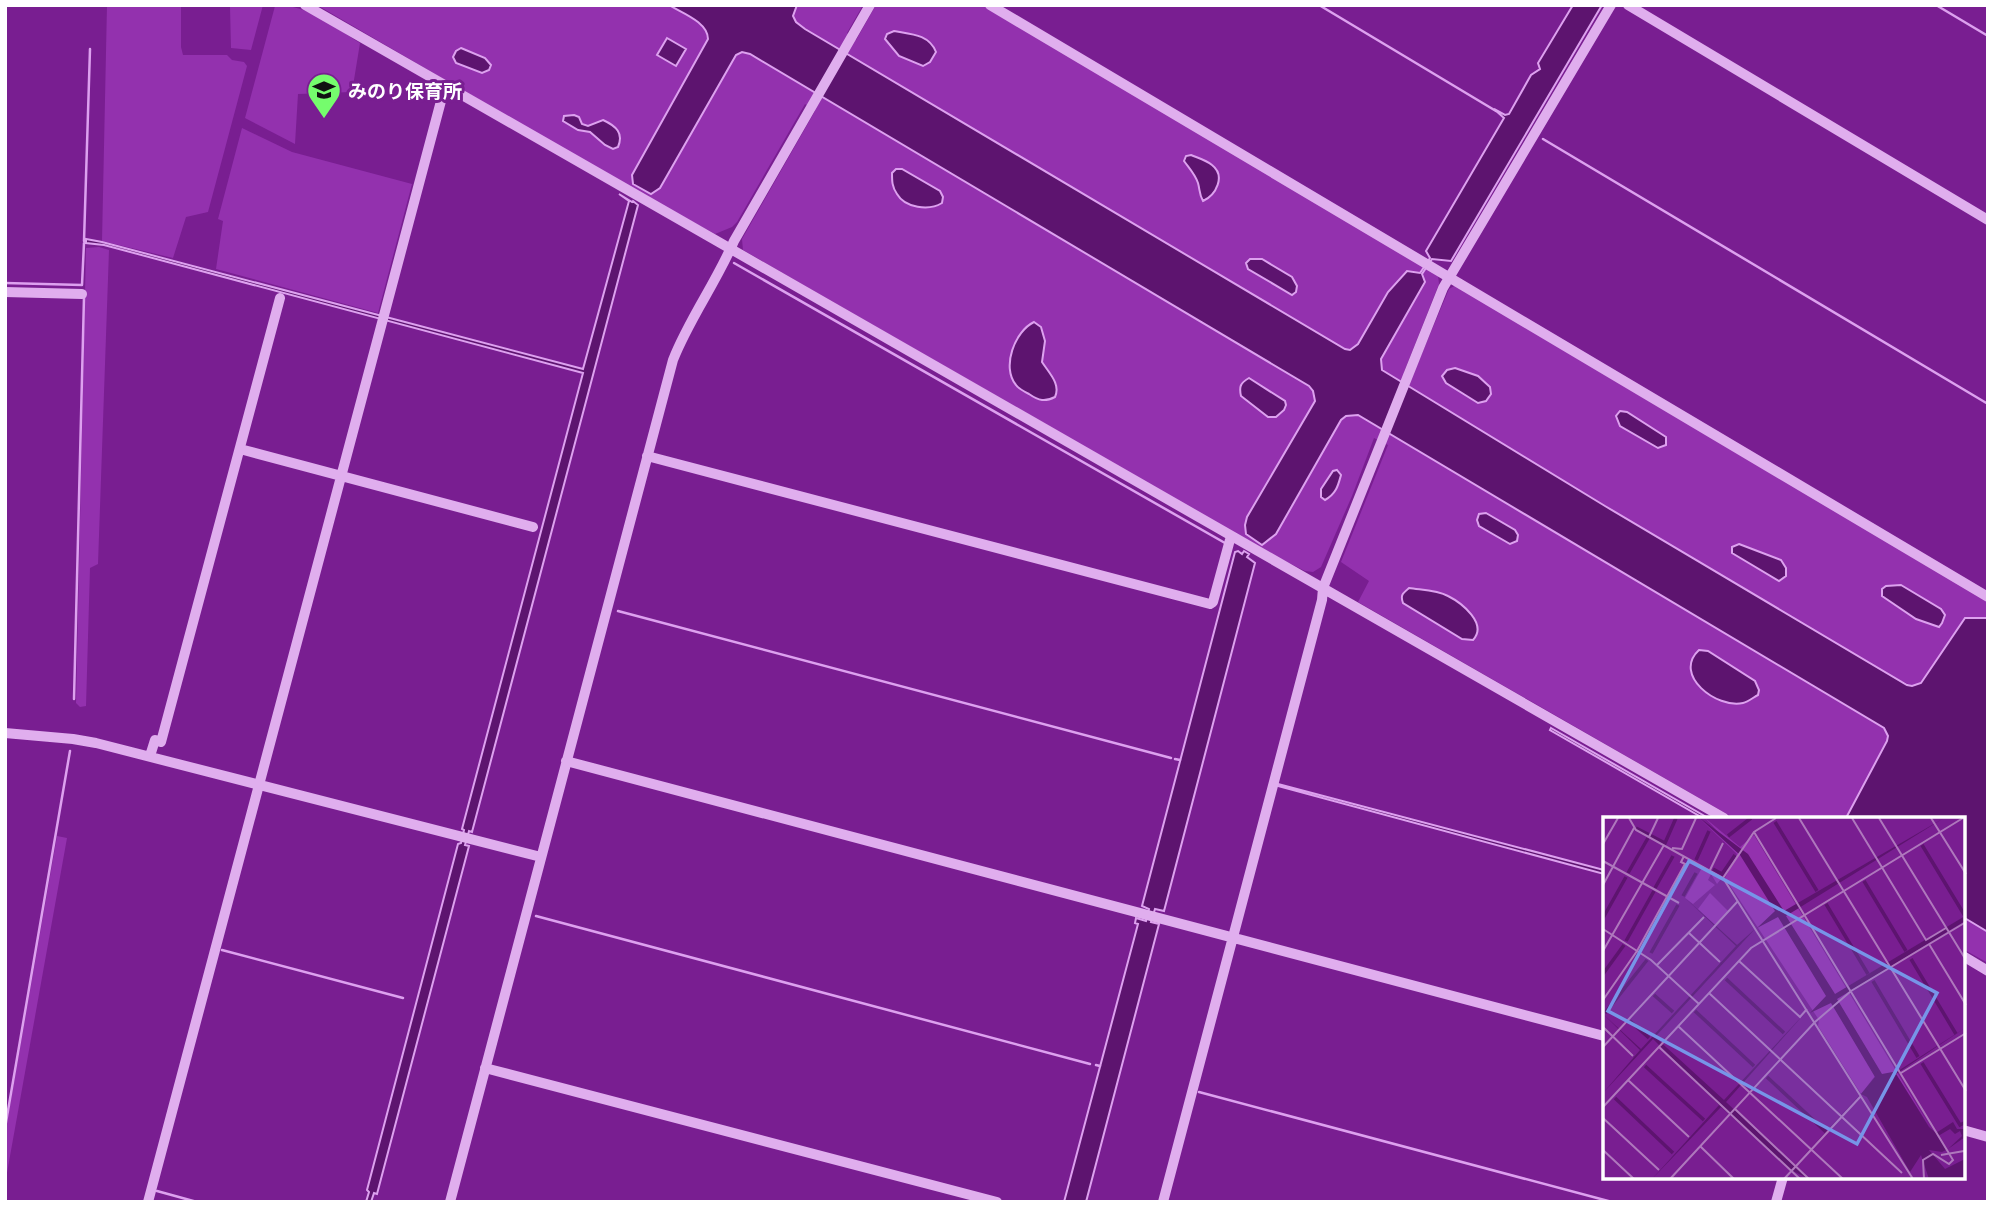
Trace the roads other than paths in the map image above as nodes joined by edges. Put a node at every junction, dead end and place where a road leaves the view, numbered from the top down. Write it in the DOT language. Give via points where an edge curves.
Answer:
graph roads {
  1 [pos="305,5"];
  2 [pos="870,5"];
  3 [pos="990,5"];
  4 [pos="1611,5"];
  5 [pos="1628,5"];
  6 [pos="445,86"];
  7 [pos="1988,220"];
  8 [pos="730,249"];
  9 [pos="1449,277"];
  10 [pos="5,292"];
  11 [pos="82,293"];
  12 [pos="280,298"];
  13 [pos="240,449"];
  14 [pos="647,456"];
  15 [pos="340,475"];
  16 [pos="533,527"];
  17 [pos="1231,536"];
  18 [pos="1323,588"];
  19 [pos="1988,597"];
  20 [pos="5,733"];
  21 [pos="150,756"];
  22 [pos="566,761"];
  23 [pos="258,785"];
  24 [pos="1722,817"];
  25 [pos="541,857"];
  26 [pos="1233,938"];
  27 [pos="1965,957"];
  28 [pos="1988,971"];
  29 [pos="1603,1035"];
  30 [pos="485,1068"];
  31 [pos="1965,1130"];
  32 [pos="1988,1136"];
  33 [pos="1782,1179"];
  34 [pos="148,1202"];
  35 [pos="450,1202"];
  36 [pos="997,1202"];
  37 [pos="1163,1202"];
  38 [pos="1776,1202"];
  1 -- 6 [label="street"];
  2 -- 8 [label="street"];
  3 -- 9 [label="street"];
  4 -- 9 [label="street"];
  5 -- 7 [label="street"];
  6 -- 8 [label="street"];
  6 -- 15 [label="street"];
  8 -- 14 [label="street" via="682,336"];
  8 -- 17 [label="street"];
  9 -- 18 [label="street"];
  9 -- 19 [label="street"];
  10 -- 11 [label="street"];
  12 -- 13 [label="street"];
  13 -- 15 [label="street"];
  13 -- 21 [label="street" via="161,742 155,740"];
  14 -- 17 [label="street" via="1210,604"];
  14 -- 22 [label="street"];
  15 -- 16 [label="street"];
  15 -- 23 [label="street"];
  17 -- 18 [label="street"];
  18 -- 24 [label="street"];
  18 -- 26 [label="street"];
  20 -- 21 [label="street" via="73,739"];
  21 -- 23 [label="street"];
  22 -- 25 [label="street"];
  22 -- 26 [label="street"];
  23 -- 25 [label="street"];
  23 -- 34 [label="street"];
  25 -- 30 [label="street"];
  26 -- 29 [label="street"];
  26 -- 37 [label="street"];
  27 -- 28 [label="street"];
  30 -- 35 [label="street"];
  30 -- 36 [label="street"];
  31 -- 32 [label="street"];
  33 -- 38 [label="street"];
}
